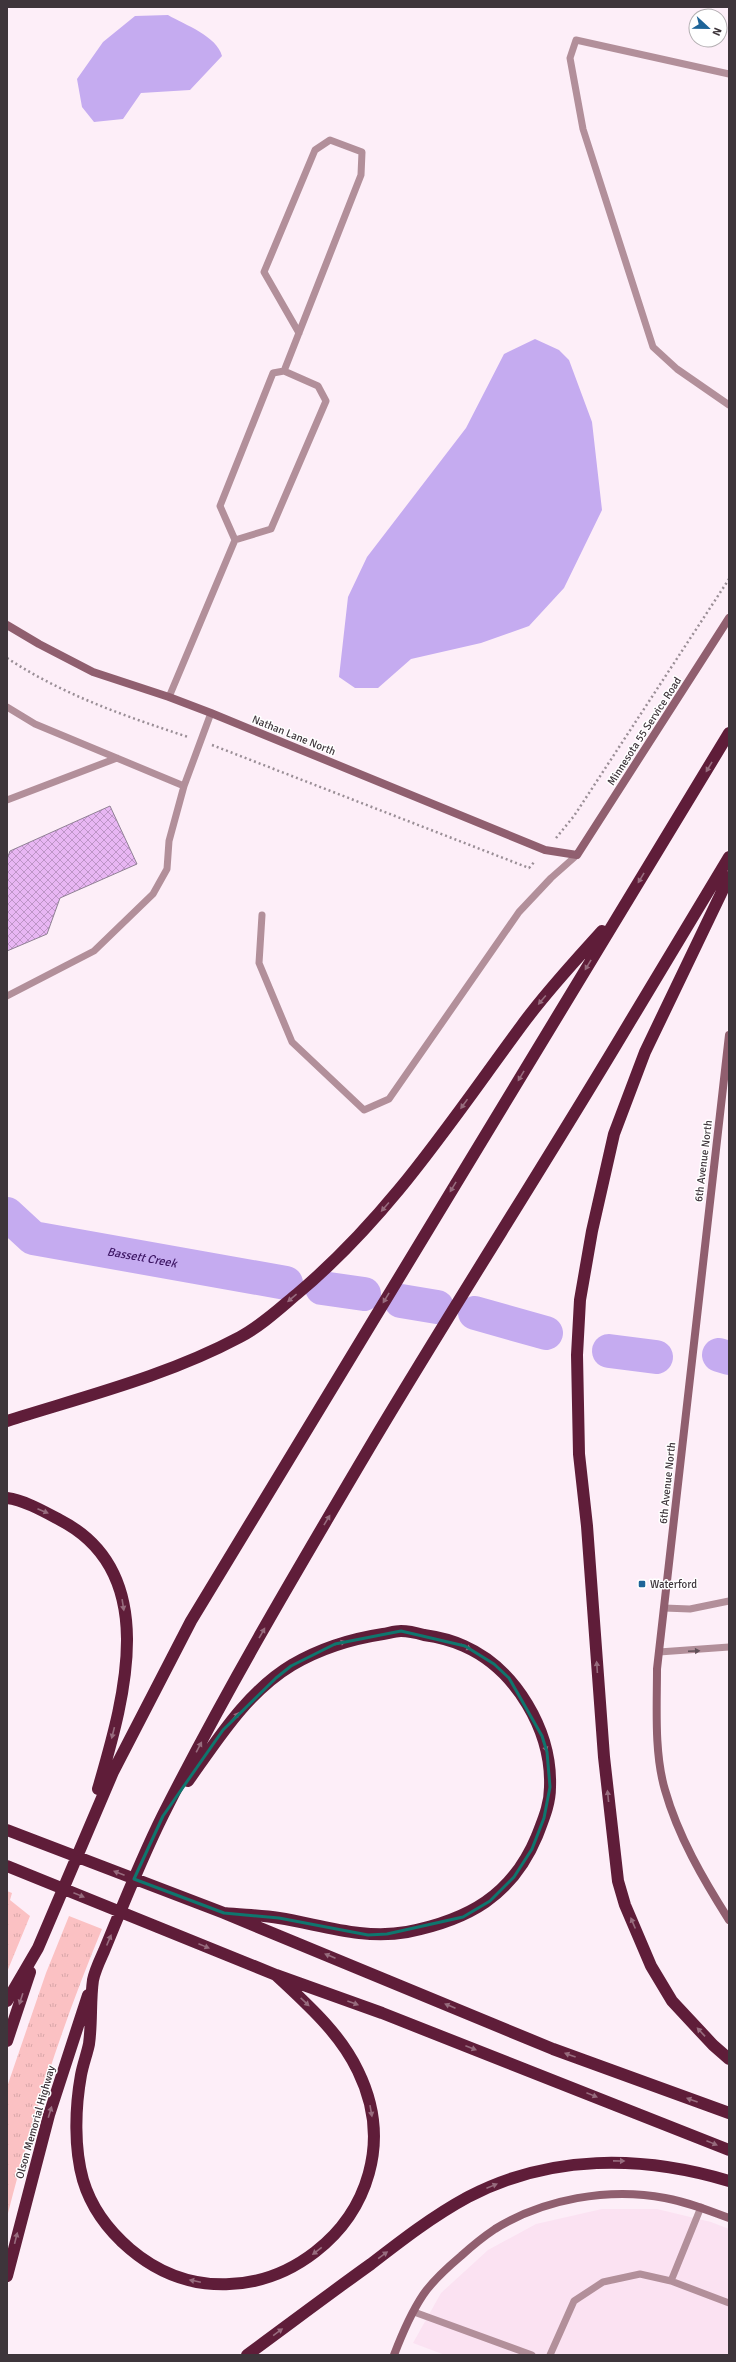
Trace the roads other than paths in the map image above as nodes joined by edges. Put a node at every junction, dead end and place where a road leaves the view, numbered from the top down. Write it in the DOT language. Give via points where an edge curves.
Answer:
graph roads {
  1 [pos="729,74"];
  2 [pos="299,333"];
  3 [pos="284,371"];
  4 [pos="729,404"];
  5 [pos="235,540"];
  6 [pos="729,618"];
  7 [pos="7,624"];
  8 [pos="169,697"];
  9 [pos="7,707"];
  10 [pos="211,714"];
  11 [pos="729,733"];
  12 [pos="117,758"];
  13 [pos="184,786"];
  14 [pos="7,800"];
  15 [pos="577,855"];
  16 [pos="729,856"];
  17 [pos="729,877"];
  18 [pos="623,907"];
  19 [pos="262,915"];
  20 [pos="7,996"];
  21 [pos="729,1035"];
  22 [pos="7,1421"];
  23 [pos="7,1498"];
  24 [pos="729,1601"];
  25 [pos="664,1608"];
  26 [pos="729,1647"];
  27 [pos="659,1652"];
  28 [pos="163,1816"];
  29 [pos="7,1830"];
  30 [pos="85,1834"];
  31 [pos="12,1868"];
  32 [pos="224,1913"];
  33 [pos="729,1920"];
  34 [pos="38,1948"];
  35 [pos="276,1975"];
  36 [pos="94,1976"];
  37 [pos="7,2001"];
  38 [pos="7,2042"];
  39 [pos="729,2059"];
  40 [pos="729,2113"];
  41 [pos="729,2150"];
  42 [pos="729,2180"];
  43 [pos="701,2207"];
  44 [pos="729,2218"];
  45 [pos="7,2276"];
  46 [pos="671,2281"];
  47 [pos="729,2303"];
  48 [pos="414,2312"];
  49 [pos="247,2355"];
  50 [pos="394,2355"];
  51 [pos="532,2355"];
  52 [pos="550,2355"];
  1 -- 4 [label="lane" via="576,40 570,58 583,129 653,348 677,370"];
  2 -- 2 [label="lane" via="361,174 362,152 330,140 315,150 264,272"];
  2 -- 3 [label="lane"];
  3 -- 5 [label="lane" via="273,373 220,506"];
  3 -- 5 [label="lane" via="318,386 326,401 271,529"];
  5 -- 8 [label="lane"];
  6 -- 15 [label="street, Minnesota 55 Service Road"];
  7 -- 8 [label="street, Nathan Lane North" via="93,672"];
  8 -- 10 [label="street, Nathan Lane North"];
  9 -- 12 [label="lane" via="35,724"];
  10 -- 13 [label="lane"];
  10 -- 15 [label="street, Nathan Lane North" via="545,850"];
  11 -- 18 [label="highway, one-way"];
  12 -- 13 [label="lane"];
  12 -- 14 [label="lane"];
  13 -- 20 [label="lane" via="169,841 167,869 153,894 94,951"];
  15 -- 19 [label="lane" via="519,912 388,1099 364,1110 292,1042 259,963"];
  28 -- 16 [label="highway, one-way" via="222,1702 325,1523"];
  39 -- 17 [label="highway, one-way" via="672,2001 651,1966 625,1905 618,1881 604,1757 587,1526 579,1454 577,1355 580,1300 614,1134 645,1052"];
  18 -- 22 [label="highway, one-way" via="524,1022 408,1180 329,1266 270,1317 241,1336 184,1364"];
  18 -- 30 [label="highway, one-way" via="191,1621 113,1772"];
  21 -- 25 [label="street, 6th Avenue North"];
  23 -- 30 [label="highway, one-way" via="49,1514 87,1537 109,1561 117,1576 122,1595 128,1642 126,1666 117,1718"];
  24 -- 25 [label="lane" via="690,1609"];
  25 -- 27 [label="street, 6th Avenue North"];
  27 -- 26 [label="lane, one-way"];
  27 -- 33 [label="street, 6th Avenue North" via="657,1730 664,1789 688,1851"];
  28 -- 32 [label="highway, one-way" via="223,1730 257,1694 291,1666 336,1644 401,1631 453,1641 494,1664 509,1678 519,1693 536,1723 547,1752 549,1801 525,1860 514,1877 490,1900 462,1917 413,1930 368,1935 279,1918"];
  36 -- 28 [label="highway, one-way"];
  32 -- 29 [label="highway, one-way"];
  30 -- 34 [label="highway"];
  31 -- 35 [label="highway, one-way"];
  40 -- 32 [label="highway, one-way" via="553,2049"];
  34 -- 37 [label="highway"];
  34 -- 38 [label="highway, one-way"];
  35 -- 36 [label="highway, one-way" via="322,2018 357,2069 370,2105 374,2136 373,2154 354,2208 341,2229 317,2252 286,2271 237,2283 220,2284 182,2277 154,2266 138,2256 111,2231 86,2190 78,2154 78,2103 89,2044"];
  35 -- 41 [label="highway, one-way" via="382,2013"];
  45 -- 36 [label="highway, Olson Memorial Highway, one-way" via="49,2115"];
  49 -- 42 [label="highway, one-way" via="446,2210 488,2187 511,2178 559,2166 609,2161 672,2167"];
  43 -- 44 [label="street"];
  43 -- 46 [label="lane"];
  43 -- 48 [label="street" via="666,2198 611,2195 568,2200 520,2217 490,2233 438,2277"];
  46 -- 47 [label="lane"];
  46 -- 52 [label="lane" via="640,2274 604,2282 574,2301"];
  48 -- 50 [label="street"];
  48 -- 51 [label="lane"];
}
